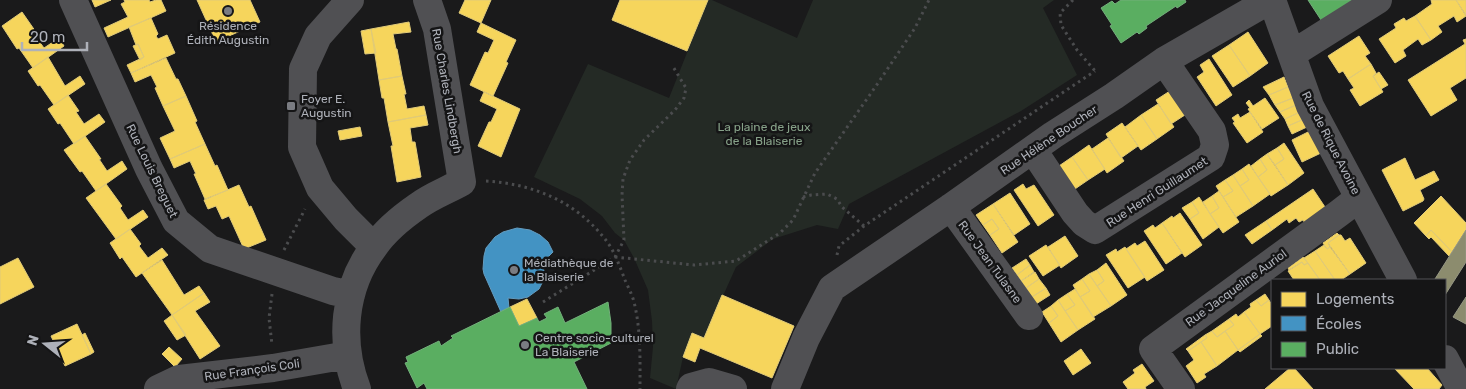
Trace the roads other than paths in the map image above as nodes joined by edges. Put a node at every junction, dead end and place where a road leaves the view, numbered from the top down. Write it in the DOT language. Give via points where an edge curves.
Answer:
graph roads {
  1 [pos="73,0"];
  2 [pos="350,0"];
  3 [pos="427,0"];
  4 [pos="1271,0"];
  5 [pos="1378,0"];
  6 [pos="1292,54"];
  7 [pos="1164,61"];
  8 [pos="1033,150"];
  9 [pos="1359,198"];
  10 [pos="951,208"];
  11 [pos="374,247"];
  12 [pos="1402,279"];
  13 [pos="351,295"];
  14 [pos="1029,316"];
  15 [pos="348,355"];
  16 [pos="1446,361"];
  17 [pos="276,378"];
  18 [pos="1466,383"];
  19 [pos="158,389"];
  20 [pos="357,389"];
  21 [pos="690,389"];
  22 [pos="733,389"];
  23 [pos="785,389"];
  24 [pos="1181,389"];
  25 [pos="1461,389"];
  1 -- 13 [label="street, Rue Louis Breguet" via="149,169 176,221 210,249"];
  2 -- 11 [label="street" via="318,36 304,69 302,147 320,188"];
  3 -- 11 [label="street, Rue Charles Lindbergh" via="438,29 462,182 420,204"];
  4 -- 6 [label="street, Rue de Rique Avoine"];
  4 -- 7 [label="street, Rue Hélène Boucher"];
  5 -- 6 [label="street"];
  6 -- 9 [label="street, Rue de Rique Avoine" via="1310,106"];
  7 -- 8 [label="street, Rue Hélène Boucher"];
  7 -- 8 [label="street, Rue Henri Guillaumet" via="1212,131 1215,145 1211,157 1187,174 1095,230 1084,224 1075,213"];
  8 -- 10 [label="street, Rue Hélène Boucher"];
  9 -- 12 [label="street, Rue de Rique Avoine"];
  9 -- 24 [label="street, Rue Jacqueline Auriol" via="1153,349"];
  10 -- 14 [label="street, Rue Jean Tulasne"];
  10 -- 23 [label="street, Rue Hélène Boucher" via="840,282 806,338"];
  11 -- 13 [label="street"];
  13 -- 15 [label="street" via="345,333"];
  15 -- 17 [label="street, Rue François Coli"];
  15 -- 20 [label="street"];
  16 -- 25 [label="street"];
  17 -- 19 [label="street, Rue François Coli" via="179,379"];
  18 -- 25 [label="street"];
  21 -- 22 [label="street" via="709,382"];
}
